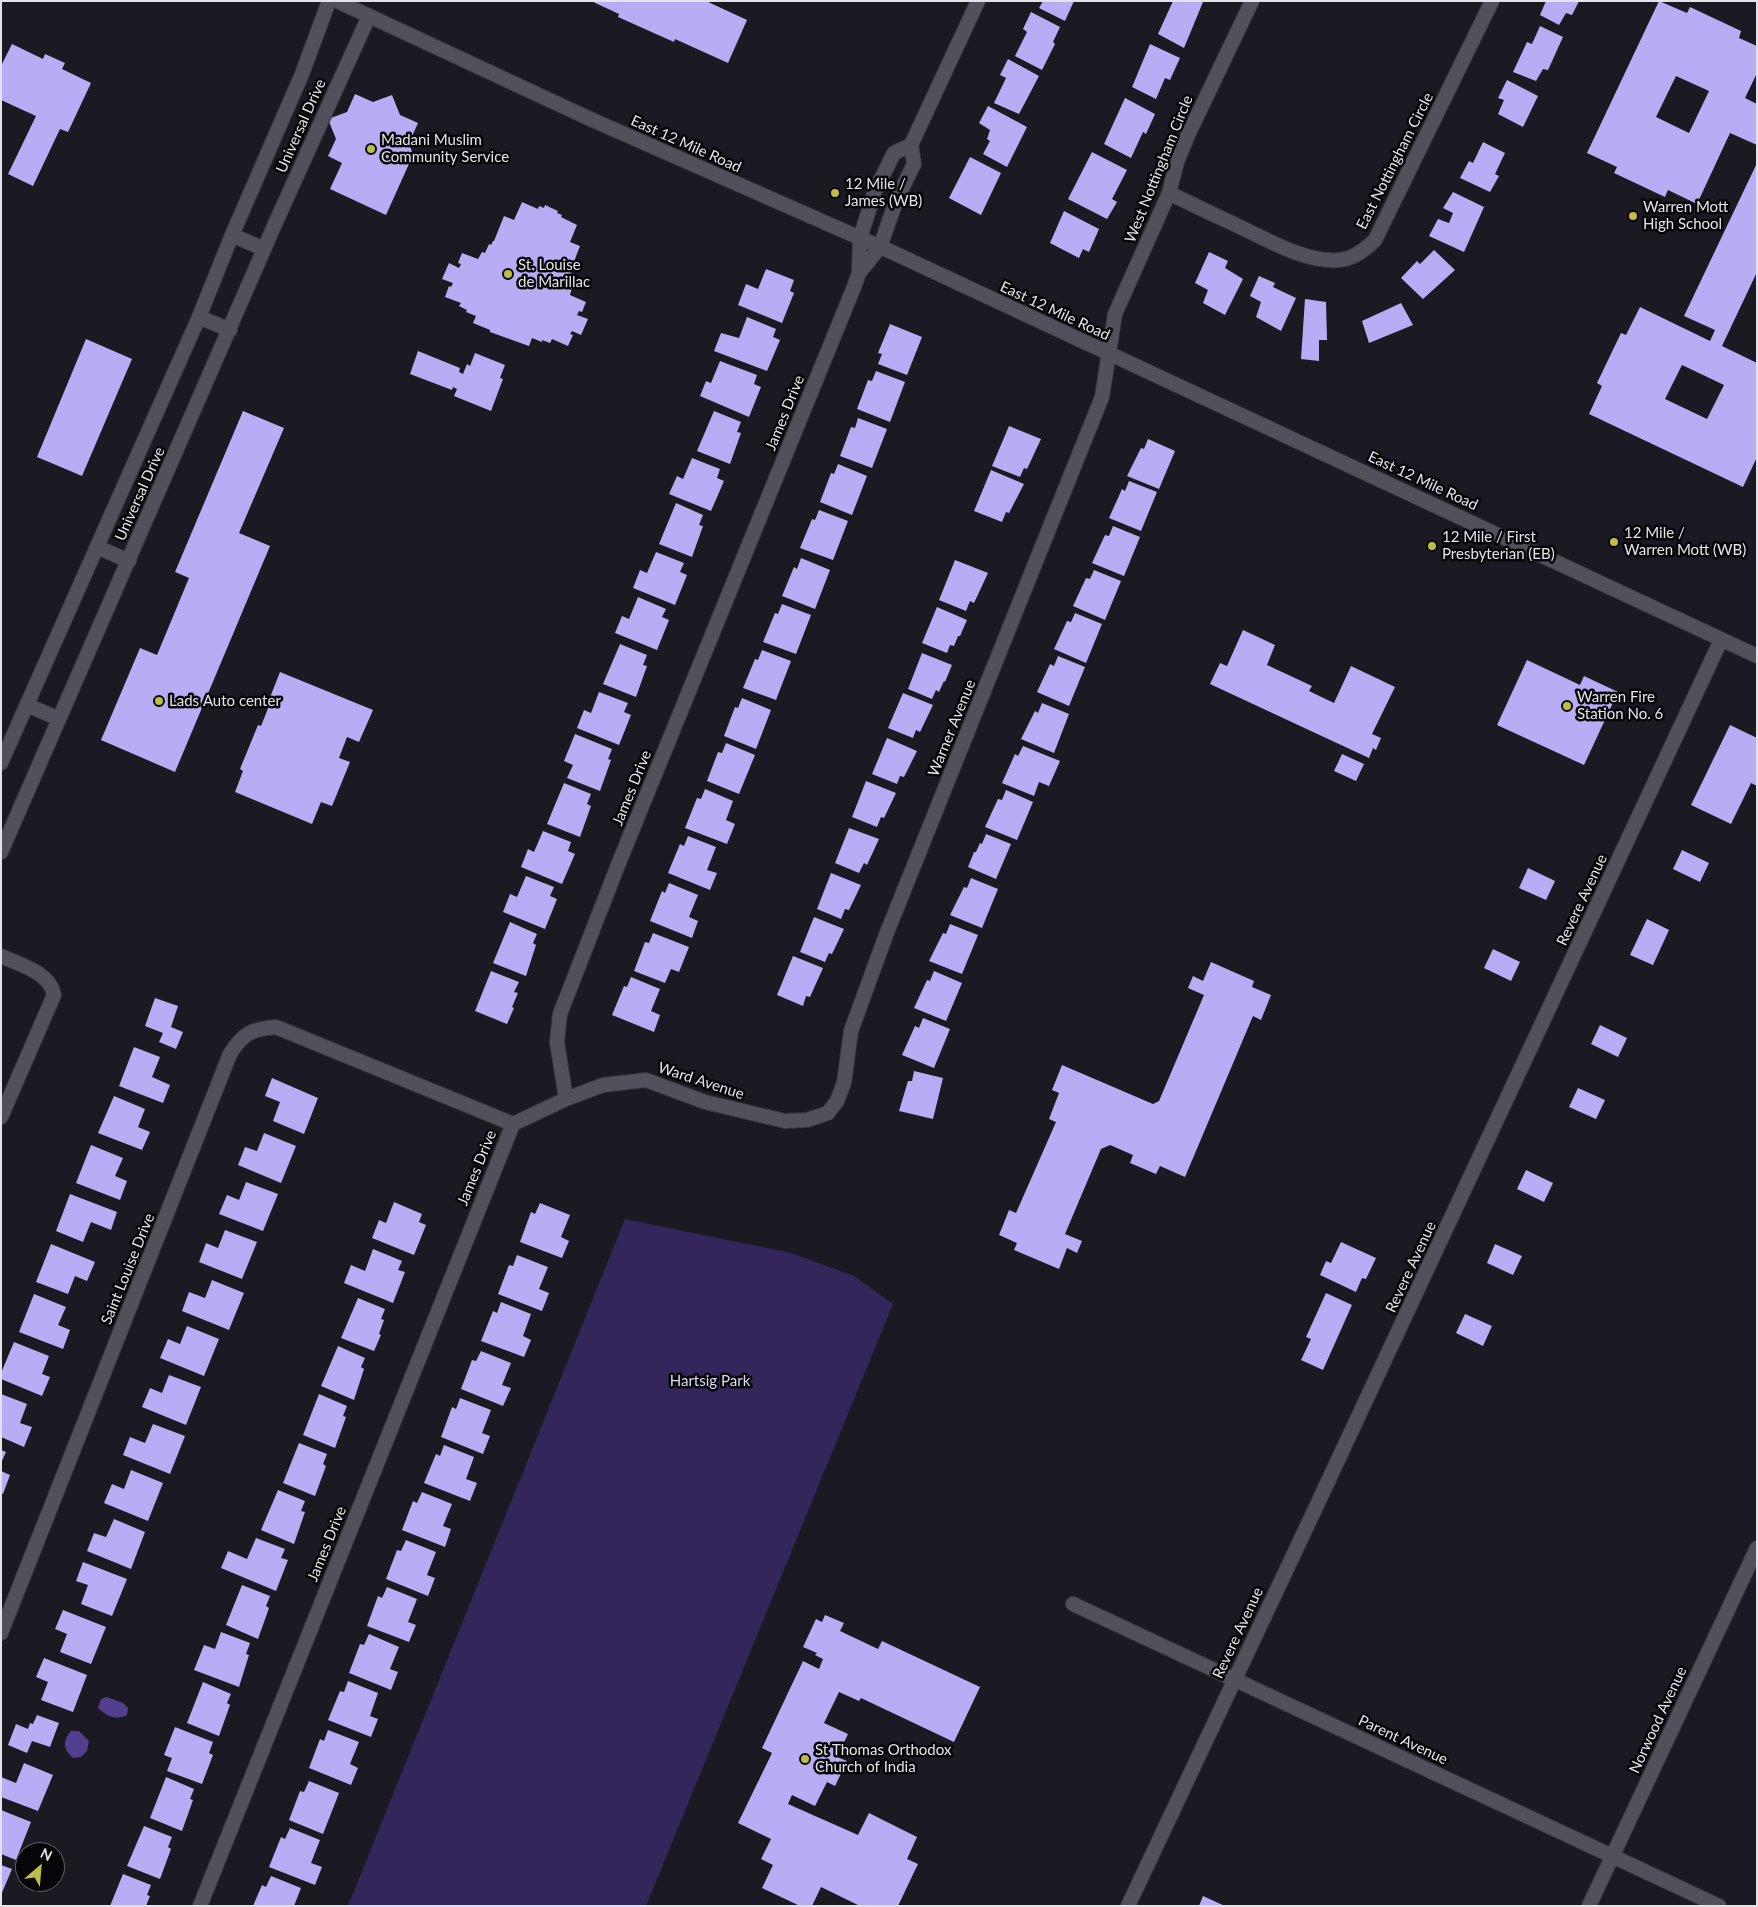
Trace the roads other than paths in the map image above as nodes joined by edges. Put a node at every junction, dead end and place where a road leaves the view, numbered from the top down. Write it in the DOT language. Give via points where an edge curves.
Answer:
graph roads {
  1 [pos="329,1"];
  2 [pos="337,1"];
  3 [pos="978,1"];
  4 [pos="1252,1"];
  5 [pos="1492,1"];
  6 [pos="369,16"];
  7 [pos="911,145"];
  8 [pos="1169,193"];
  9 [pos="232,235"];
  10 [pos="860,238"];
  11 [pos="880,247"];
  12 [pos="264,249"];
  13 [pos="859,273"];
  14 [pos="199,317"];
  15 [pos="230,330"];
  16 [pos="1108,353"];
  17 [pos="97,547"];
  18 [pos="129,561"];
  19 [pos="1721,640"];
  20 [pos="1757,656"];
  21 [pos="27,705"];
  22 [pos="59,719"];
  23 [pos="1,763"];
  24 [pos="1,852"];
  25 [pos="1,957"];
  26 [pos="566,1099"];
  27 [pos="828,1113"];
  28 [pos="1,1115"];
  29 [pos="513,1124"];
  30 [pos="1757,1548"];
  31 [pos="1073,1604"];
  32 [pos="1,1633"];
  33 [pos="1234,1680"];
  34 [pos="1613,1855"];
  35 [pos="200,1906"];
  36 [pos="1128,1906"];
  37 [pos="1589,1906"];
  38 [pos="1719,1906"];
  1 -- 9 [label="street, Universal Drive" via="302,74"];
  2 -- 6 [label="street, East 12 Mile Road"];
  3 -- 7 [label="street, James Drive"];
  4 -- 8 [label="street, West Nottingham Circle" via="1188,135"];
  5 -- 8 [label="street, East Nottingham Circle" via="1375,240 1356,255 1340,260 1309,257"];
  6 -- 10 [label="street, East 12 Mile Road" via="588,118"];
  6 -- 12 [label="street, Universal Drive"];
  7 -- 10 [label="street, James Drive" via="894,153 875,191"];
  7 -- 11 [label="street, James Drive" via="914,164 896,201"];
  8 -- 16 [label="street, West Nottingham Circle" via="1115,314"];
  9 -- 12 [label="street"];
  9 -- 14 [label="street, Universal Drive"];
  10 -- 11 [label="street, East 12 Mile Road"];
  10 -- 13 [label="street, James Drive"];
  11 -- 13 [label="street, James Drive"];
  11 -- 16 [label="street, East 12 Mile Road"];
  12 -- 15 [label="street, Universal Drive"];
  13 -- 26 [label="street, James Drive" via="560,1014 557,1042"];
  14 -- 15 [label="street"];
  14 -- 17 [label="street, Universal Drive"];
  15 -- 18 [label="street, Universal Drive"];
  16 -- 19 [label="street, East 12 Mile Road"];
  16 -- 27 [label="street, Warner Avenue" via="1102,397 886,935 851,1031 844,1083 838,1101"];
  17 -- 18 [label="street, Universal Drive"];
  17 -- 21 [label="street, Universal Drive"];
  18 -- 22 [label="street, Universal Drive"];
  19 -- 20 [label="street, East 12 Mile Road"];
  19 -- 33 [label="street, Revere Avenue"];
  21 -- 22 [label="street"];
  21 -- 23 [label="street, Universal Drive"];
  22 -- 24 [label="street, Universal Drive"];
  25 -- 28 [label="street" via="42,978 52,999"];
  26 -- 27 [label="street, Ward Avenue" via="603,1085 646,1080 706,1102 785,1121 806,1120"];
  26 -- 29 [label="street, James Drive"];
  29 -- 32 [label="street, Saint Louise Drive" via="276,1028 248,1033 238,1041"];
  29 -- 35 [label="street, James Drive"];
  30 -- 34 [label="street, Norwood Avenue"];
  31 -- 33 [label="street, Parent Avenue"];
  33 -- 34 [label="street, Parent Avenue"];
  33 -- 36 [label="street, Revere Avenue"];
  34 -- 37 [label="street, Norwood Avenue"];
  34 -- 38 [label="street, Parent Avenue"];
}
